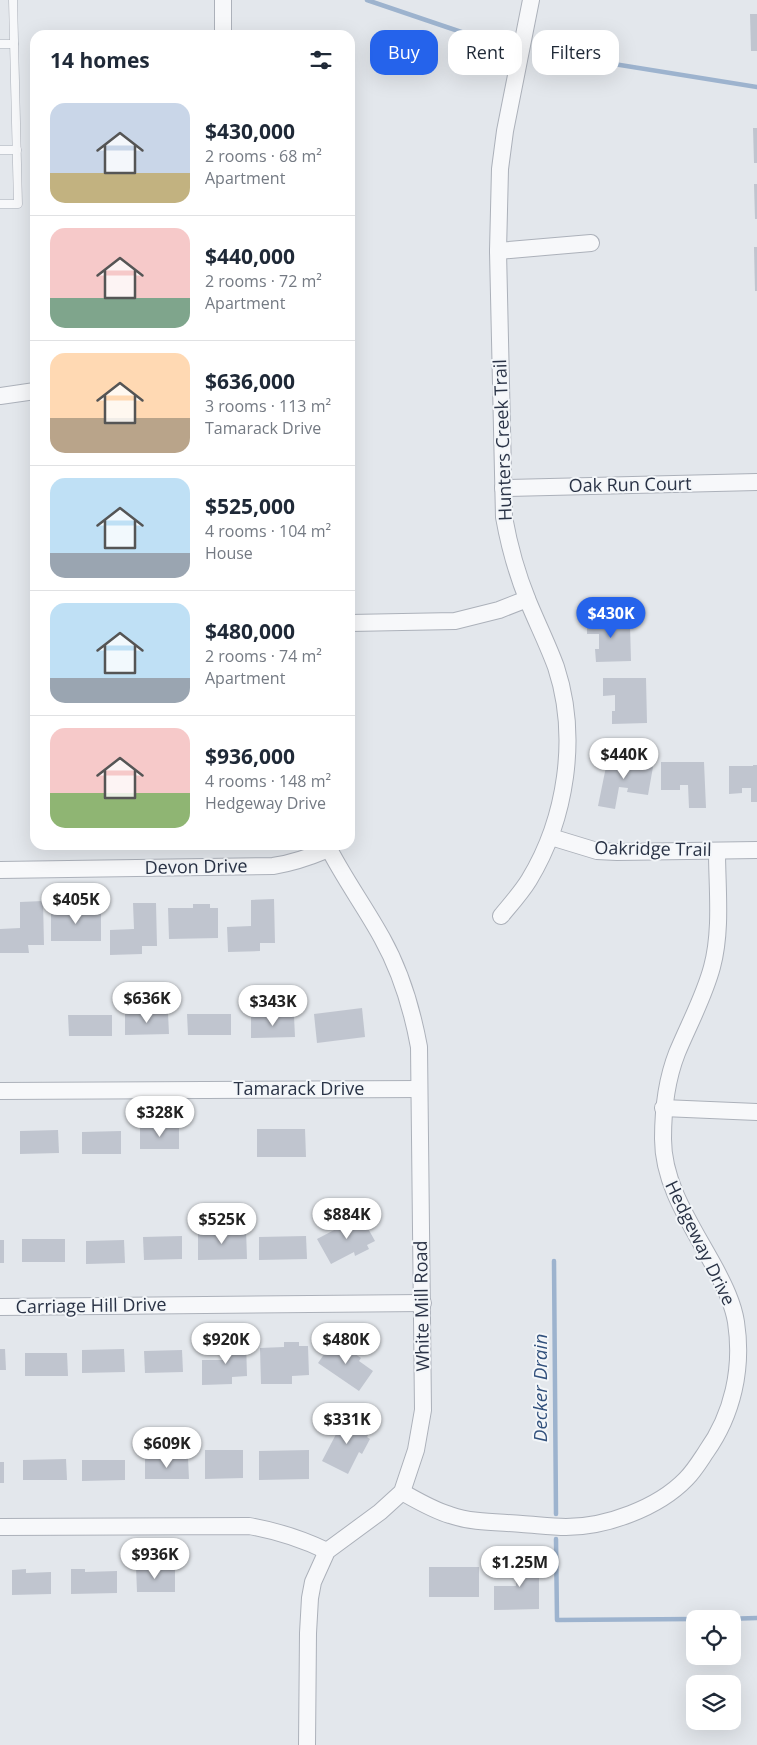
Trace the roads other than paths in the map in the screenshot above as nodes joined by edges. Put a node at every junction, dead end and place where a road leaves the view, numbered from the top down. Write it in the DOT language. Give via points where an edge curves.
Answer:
graph roads {
  1 [pos="13,0"];
  2 [pos="223,0"];
  3 [pos="531,0"];
  4 [pos="223,30"];
  5 [pos="0,44"];
  6 [pos="14,44"];
  7 [pos="0,150"];
  8 [pos="17,150"];
  9 [pos="0,204"];
  10 [pos="590,243"];
  11 [pos="498,251"];
  12 [pos="30,392"];
  13 [pos="0,396"];
  14 [pos="757,482"];
  15 [pos="503,488"];
  16 [pos="527,599"];
  17 [pos="355,623"];
  18 [pos="551,838"];
  19 [pos="323,850"];
  20 [pos="330,850"];
  21 [pos="717,850"];
  22 [pos="757,850"];
  23 [pos="0,870"];
  24 [pos="501,916"];
  25 [pos="419,1089"];
  26 [pos="0,1090"];
  27 [pos="663,1108"];
  28 [pos="757,1112"];
  29 [pos="423,1303"];
  30 [pos="0,1307"];
  31 [pos="402,1492"];
  32 [pos="0,1527"];
  33 [pos="327,1551"];
  34 [pos="307,1745"];
  1 -- 6 [label="lane"];
  2 -- 4 [label="street"];
  3 -- 11 [label="street, Hunters Creek Trail" via="500,169"];
  5 -- 6 [label="lane"];
  6 -- 8 [label="lane"];
  7 -- 8 [label="lane"];
  8 -- 9 [label="lane" via="18,204"];
  10 -- 11 [label="street"];
  11 -- 15 [label="street, Hunters Creek Trail"];
  12 -- 13 [label="street"];
  14 -- 15 [label="street, Oak Run Court"];
  15 -- 16 [label="street, Hunters Creek Trail" via="507,536"];
  16 -- 17 [label="street" via="454,621"];
  16 -- 18 [label="street, Hunters Creek Trail" via="556,668 566,717 567,763"];
  18 -- 21 [label="street, Oakridge Trail" via="597,851"];
  18 -- 24 [label="street, Hunters Creek Trail" via="528,881"];
  19 -- 23 [label="street, Devon Drive" via="307,859 273,866"];
  20 -- 25 [label="street, White Mill Road" via="401,978 414,1020"];
  21 -- 22 [label="street, Oakridge Trail"];
  21 -- 27 [label="street, Hedgeway Drive" via="715,956 703,996 677,1053"];
  25 -- 26 [label="street, Tamarack Drive"];
  25 -- 29 [label="street, White Mill Road"];
  27 -- 28 [label="street"];
  27 -- 31 [label="street, Hedgeway Drive" via="668,1177 724,1284 736,1320 738,1353 734,1394 716,1438 686,1479 668,1494 616,1519 587,1525 567,1527 463,1519 428,1507"];
  29 -- 30 [label="street, Carriage Hill Drive"];
  29 -- 31 [label="street, White Mill Road" via="423,1410 416,1450"];
  31 -- 33 [label="street, White Mill Road"];
  32 -- 33 [label="street" via="249,1526 284,1532"];
  33 -- 34 [label="street, White Mill Road" via="317,1570 310,1598"];
}
